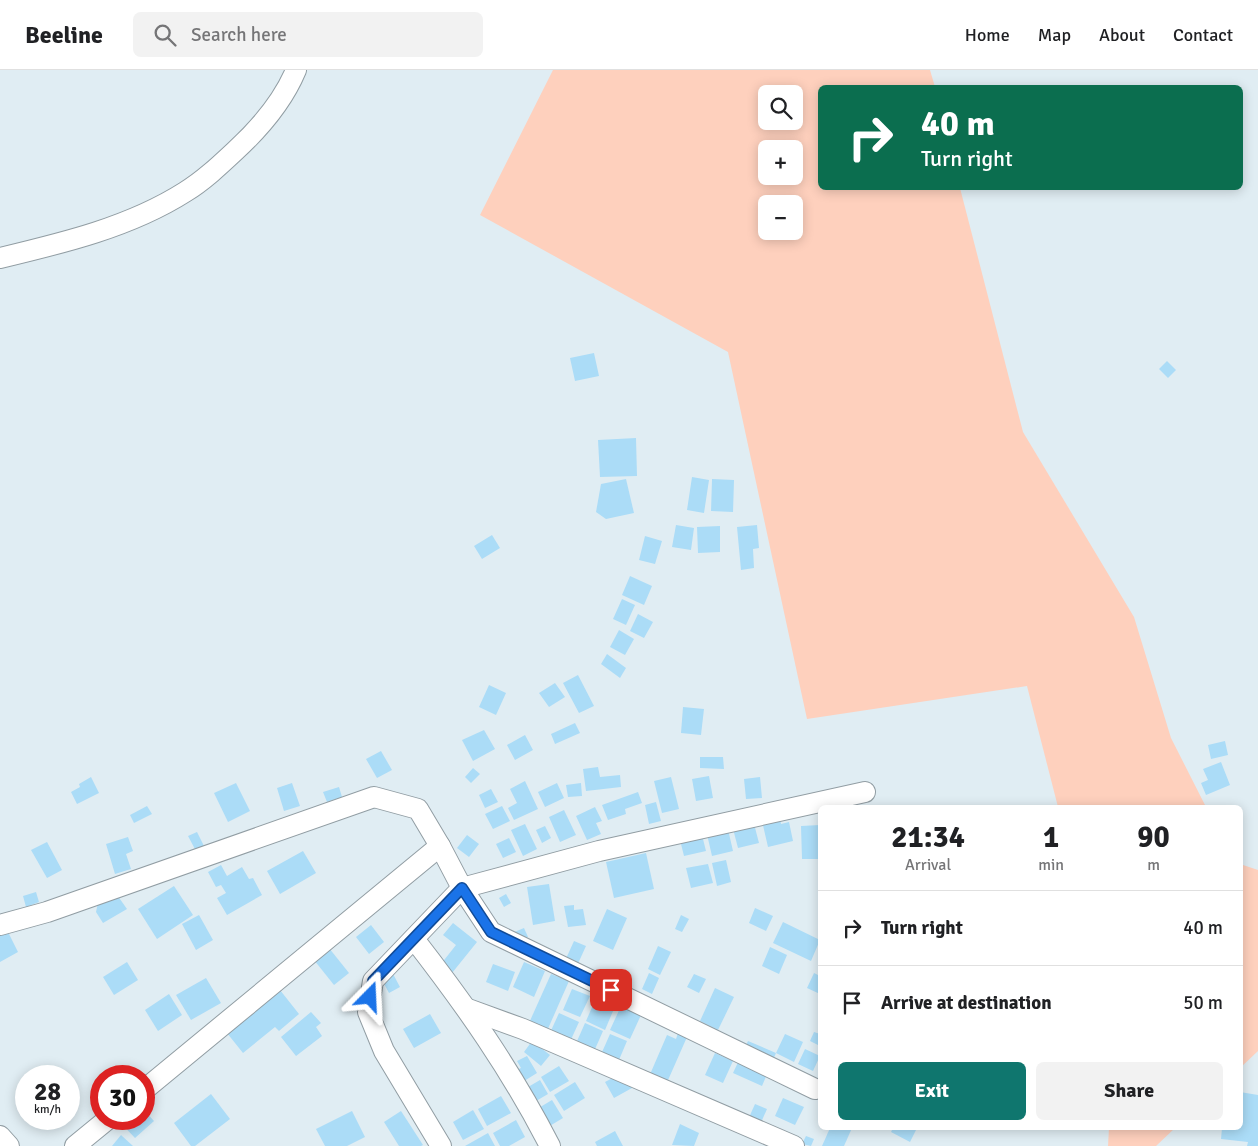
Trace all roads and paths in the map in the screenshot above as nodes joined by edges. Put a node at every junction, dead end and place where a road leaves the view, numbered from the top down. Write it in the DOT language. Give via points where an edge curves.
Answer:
graph roads {
  1 [pos="296,70"];
  2 [pos="0,258"];
  3 [pos="865,792"];
  4 [pos="440,846"];
  5 [pos="462,888"];
  6 [pos="0,925"];
  7 [pos="414,938"];
  8 [pos="468,1010"];
  9 [pos="155,1081"];
  10 [pos="815,1089"];
  11 [pos="95,1130"];
  12 [pos="0,1136"];
  13 [pos="9,1146"];
  14 [pos="75,1146"];
  15 [pos="441,1146"];
  16 [pos="550,1146"];
  17 [pos="794,1146"];
  1 -- 2 [label="street" via="273,109 251,137 186,192 137,217 71,240"];
  3 -- 5 [label="street" via="599,851"];
  4 -- 5 [label="street"];
  4 -- 6 [label="street" via="418,809 374,797 47,912"];
  4 -- 9 [label="street"];
  5 -- 7 [label="street"];
  5 -- 10 [label="street" via="491,932"];
  7 -- 8 [label="street"];
  7 -- 15 [label="street" via="373,981 368,1012 384,1051"];
  8 -- 16 [label="street" via="524,1094"];
  8 -- 17 [label="street" via="532,1033"];
  11 -- 14 [label="street"];
  12 -- 13 [label="street"];
}
